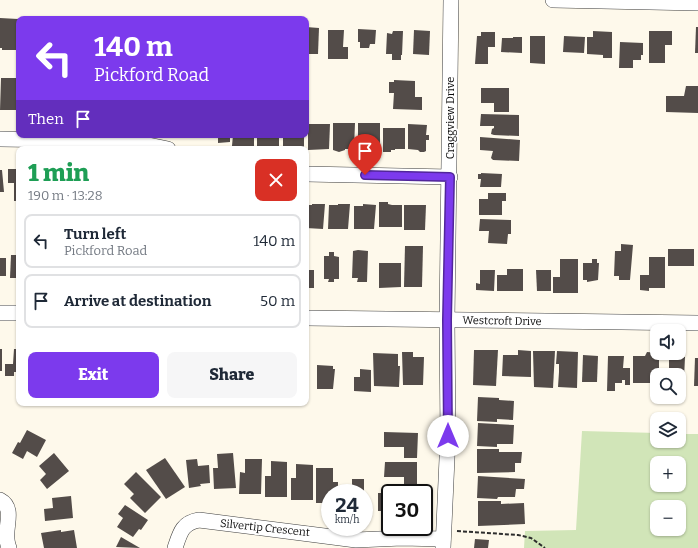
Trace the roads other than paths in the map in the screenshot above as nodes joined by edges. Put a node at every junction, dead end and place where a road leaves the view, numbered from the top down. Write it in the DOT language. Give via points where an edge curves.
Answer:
graph roads {
  1 [pos="451,0"];
  2 [pos="553,0"];
  3 [pos="698,3"];
  4 [pos="0,140"];
  5 [pos="153,146"];
  6 [pos="309,174"];
  7 [pos="450,177"];
  8 [pos="0,313"];
  9 [pos="16,313"];
  10 [pos="309,318"];
  11 [pos="447,320"];
  12 [pos="698,323"];
  13 [pos="0,500"];
  14 [pos="443,539"];
  15 [pos="9,548"];
  16 [pos="175,548"];
  1 -- 7 [label="street, Craggview Drive"];
  2 -- 3 [label="street"];
  4 -- 5 [label="street" via="129,141"];
  6 -- 7 [label="street"];
  7 -- 11 [label="street, Craggview Drive"];
  8 -- 9 [label="street"];
  10 -- 11 [label="street, Westcroft Drive"];
  11 -- 12 [label="street, Westcroft Drive"];
  11 -- 14 [label="street, Craggview Drive" via="448,436"];
  13 -- 15 [label="street" via="6,506 9,515"];
  14 -- 16 [label="street, Silvertip Crescent" via="356,540 199,520 185,526"];
}
